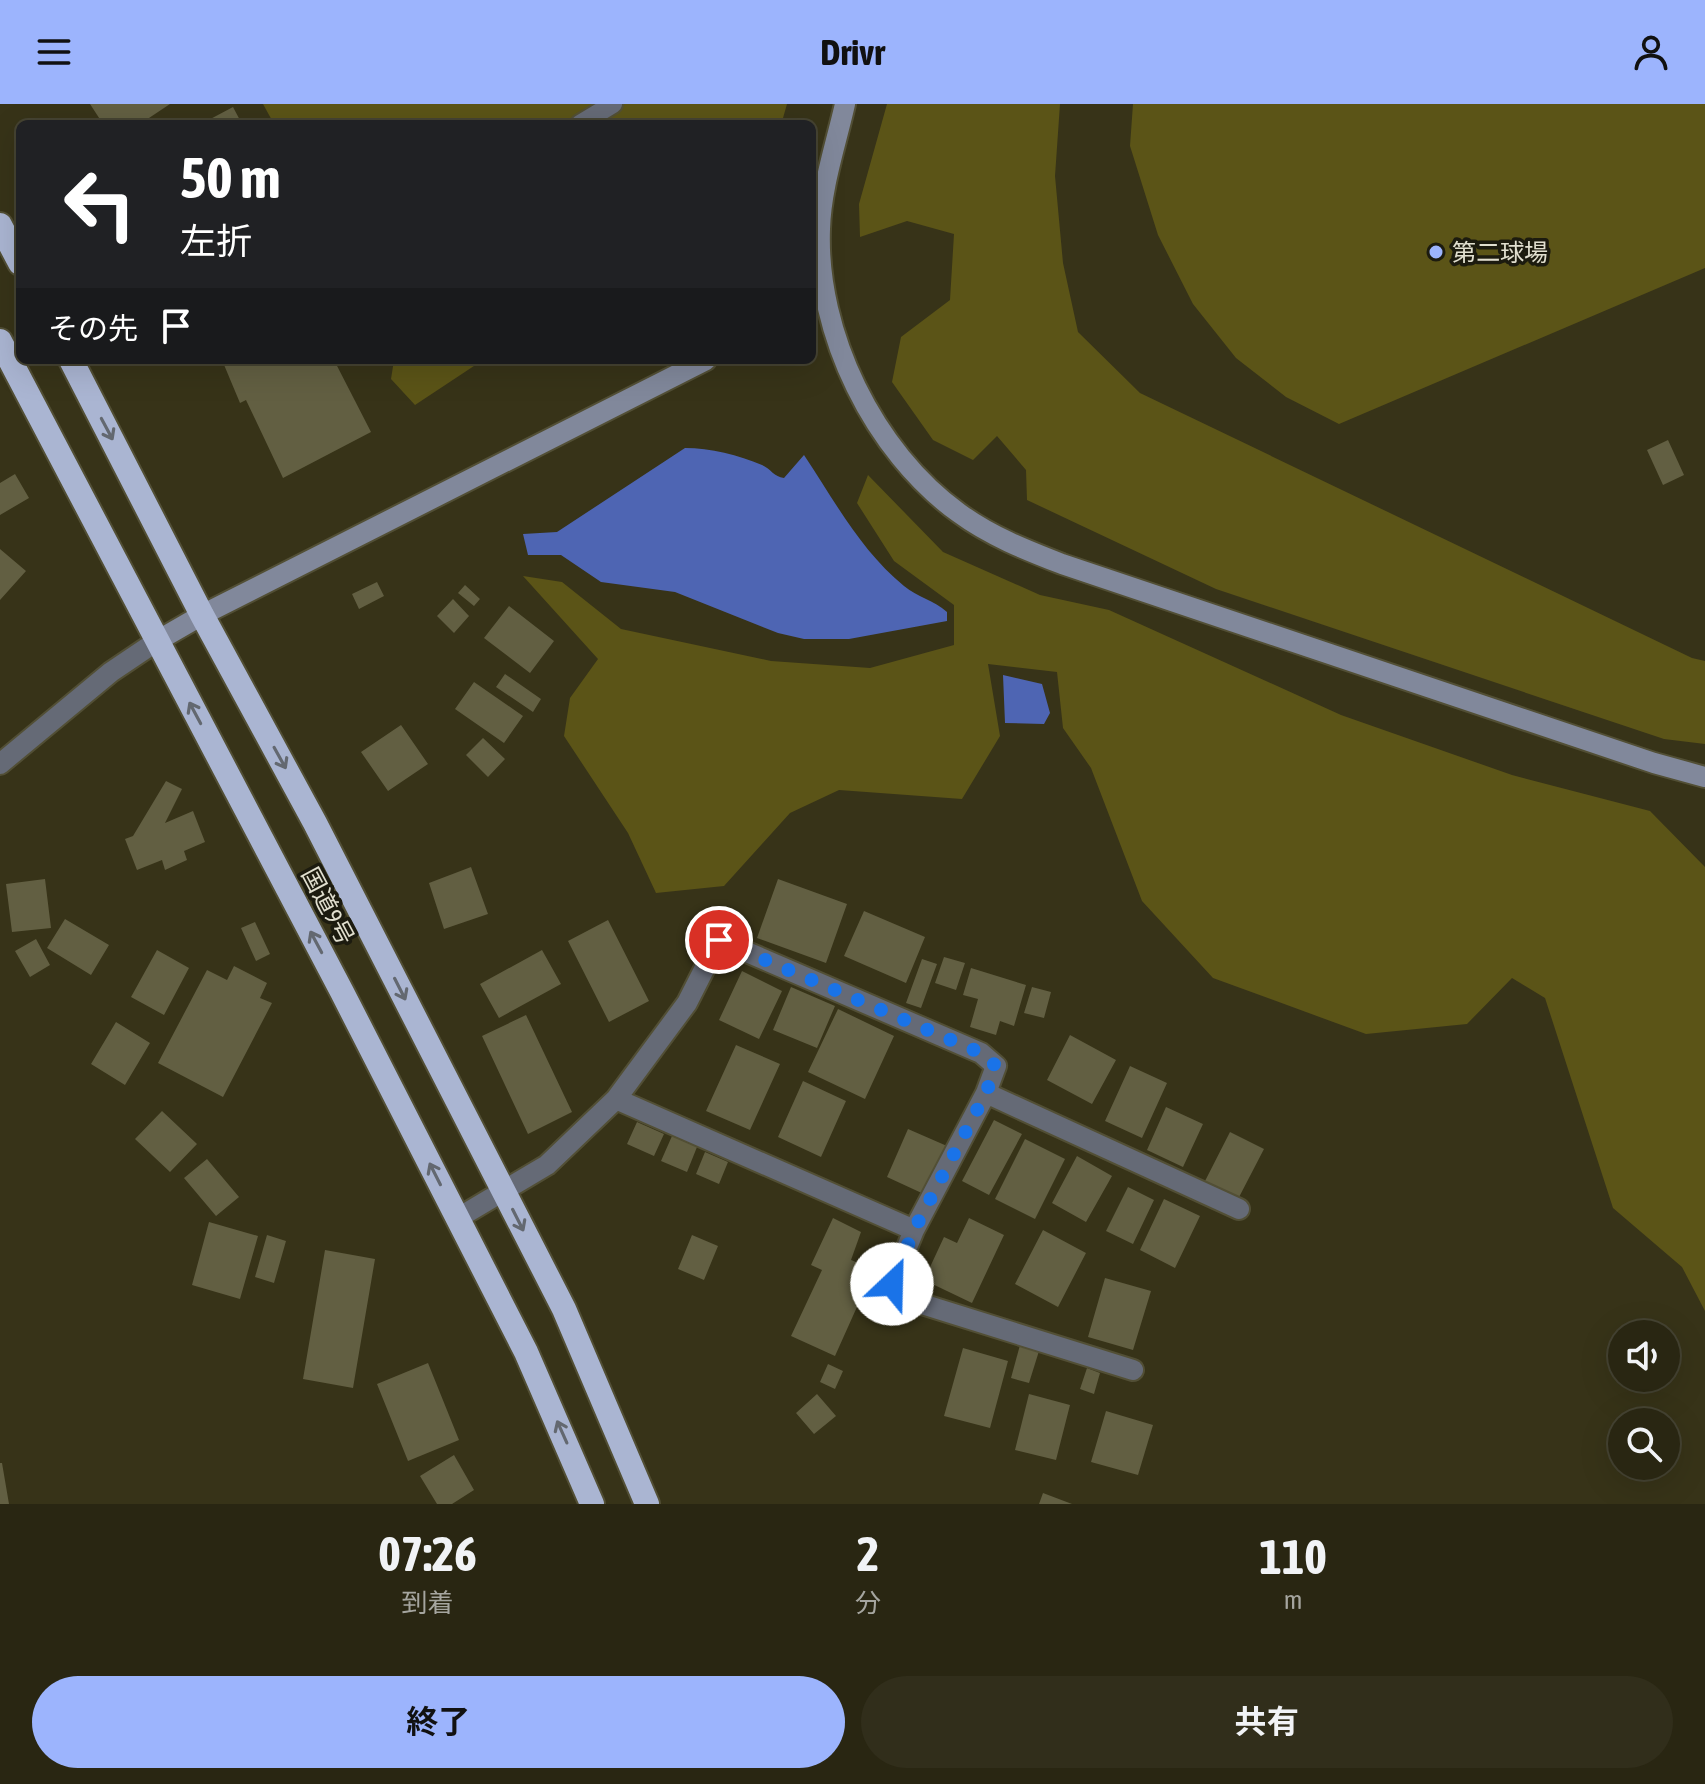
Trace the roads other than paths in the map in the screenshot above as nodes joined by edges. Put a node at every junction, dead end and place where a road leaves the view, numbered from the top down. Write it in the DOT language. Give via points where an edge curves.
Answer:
graph roads {
  1 [pos="613,104"];
  2 [pos="845,104"];
  3 [pos="587,120"];
  4 [pos="0,225"];
  5 [pos="16,255"];
  6 [pos="818,303"];
  7 [pos="0,341"];
  8 [pos="73,364"];
  9 [pos="683,365"];
  10 [pos="202,615"];
  11 [pos="157,641"];
  12 [pos="0,764"];
  13 [pos="1705,777"];
  14 [pos="986,1093"];
  15 [pos="616,1099"];
  16 [pos="502,1189"];
  17 [pos="1239,1209"];
  18 [pos="458,1218"];
  19 [pos="914,1230"];
  20 [pos="1133,1370"];
  21 [pos="592,1504"];
  22 [pos="647,1504"];
  1 -- 3 [label="lane"];
  2 -- 6 [label="street" via="820,229"];
  4 -- 5 [label="highway"];
  6 -- 13 [label="street" via="864,405 896,449 959,513 1006,542"];
  7 -- 11 [label="highway, 国道9号"];
  8 -- 10 [label="highway, 国道9号, one-way"];
  9 -- 10 [label="street"];
  10 -- 11 [label="street"];
  10 -- 16 [label="highway, 国道9号, one-way"];
  11 -- 12 [label="street"];
  18 -- 11 [label="highway, 国道9号, one-way"];
  14 -- 15 [label="street" via="996,1066 981,1053 719,940 687,1003"];
  14 -- 17 [label="street"];
  14 -- 19 [label="street"];
  15 -- 16 [label="street" via="547,1165"];
  15 -- 19 [label="street"];
  16 -- 18 [label="street"];
  16 -- 22 [label="highway, 国道9号, one-way" via="564,1309"];
  21 -- 18 [label="highway, 国道9号, one-way" via="526,1352"];
  19 -- 20 [label="street" via="892,1284 906,1299"];
}
